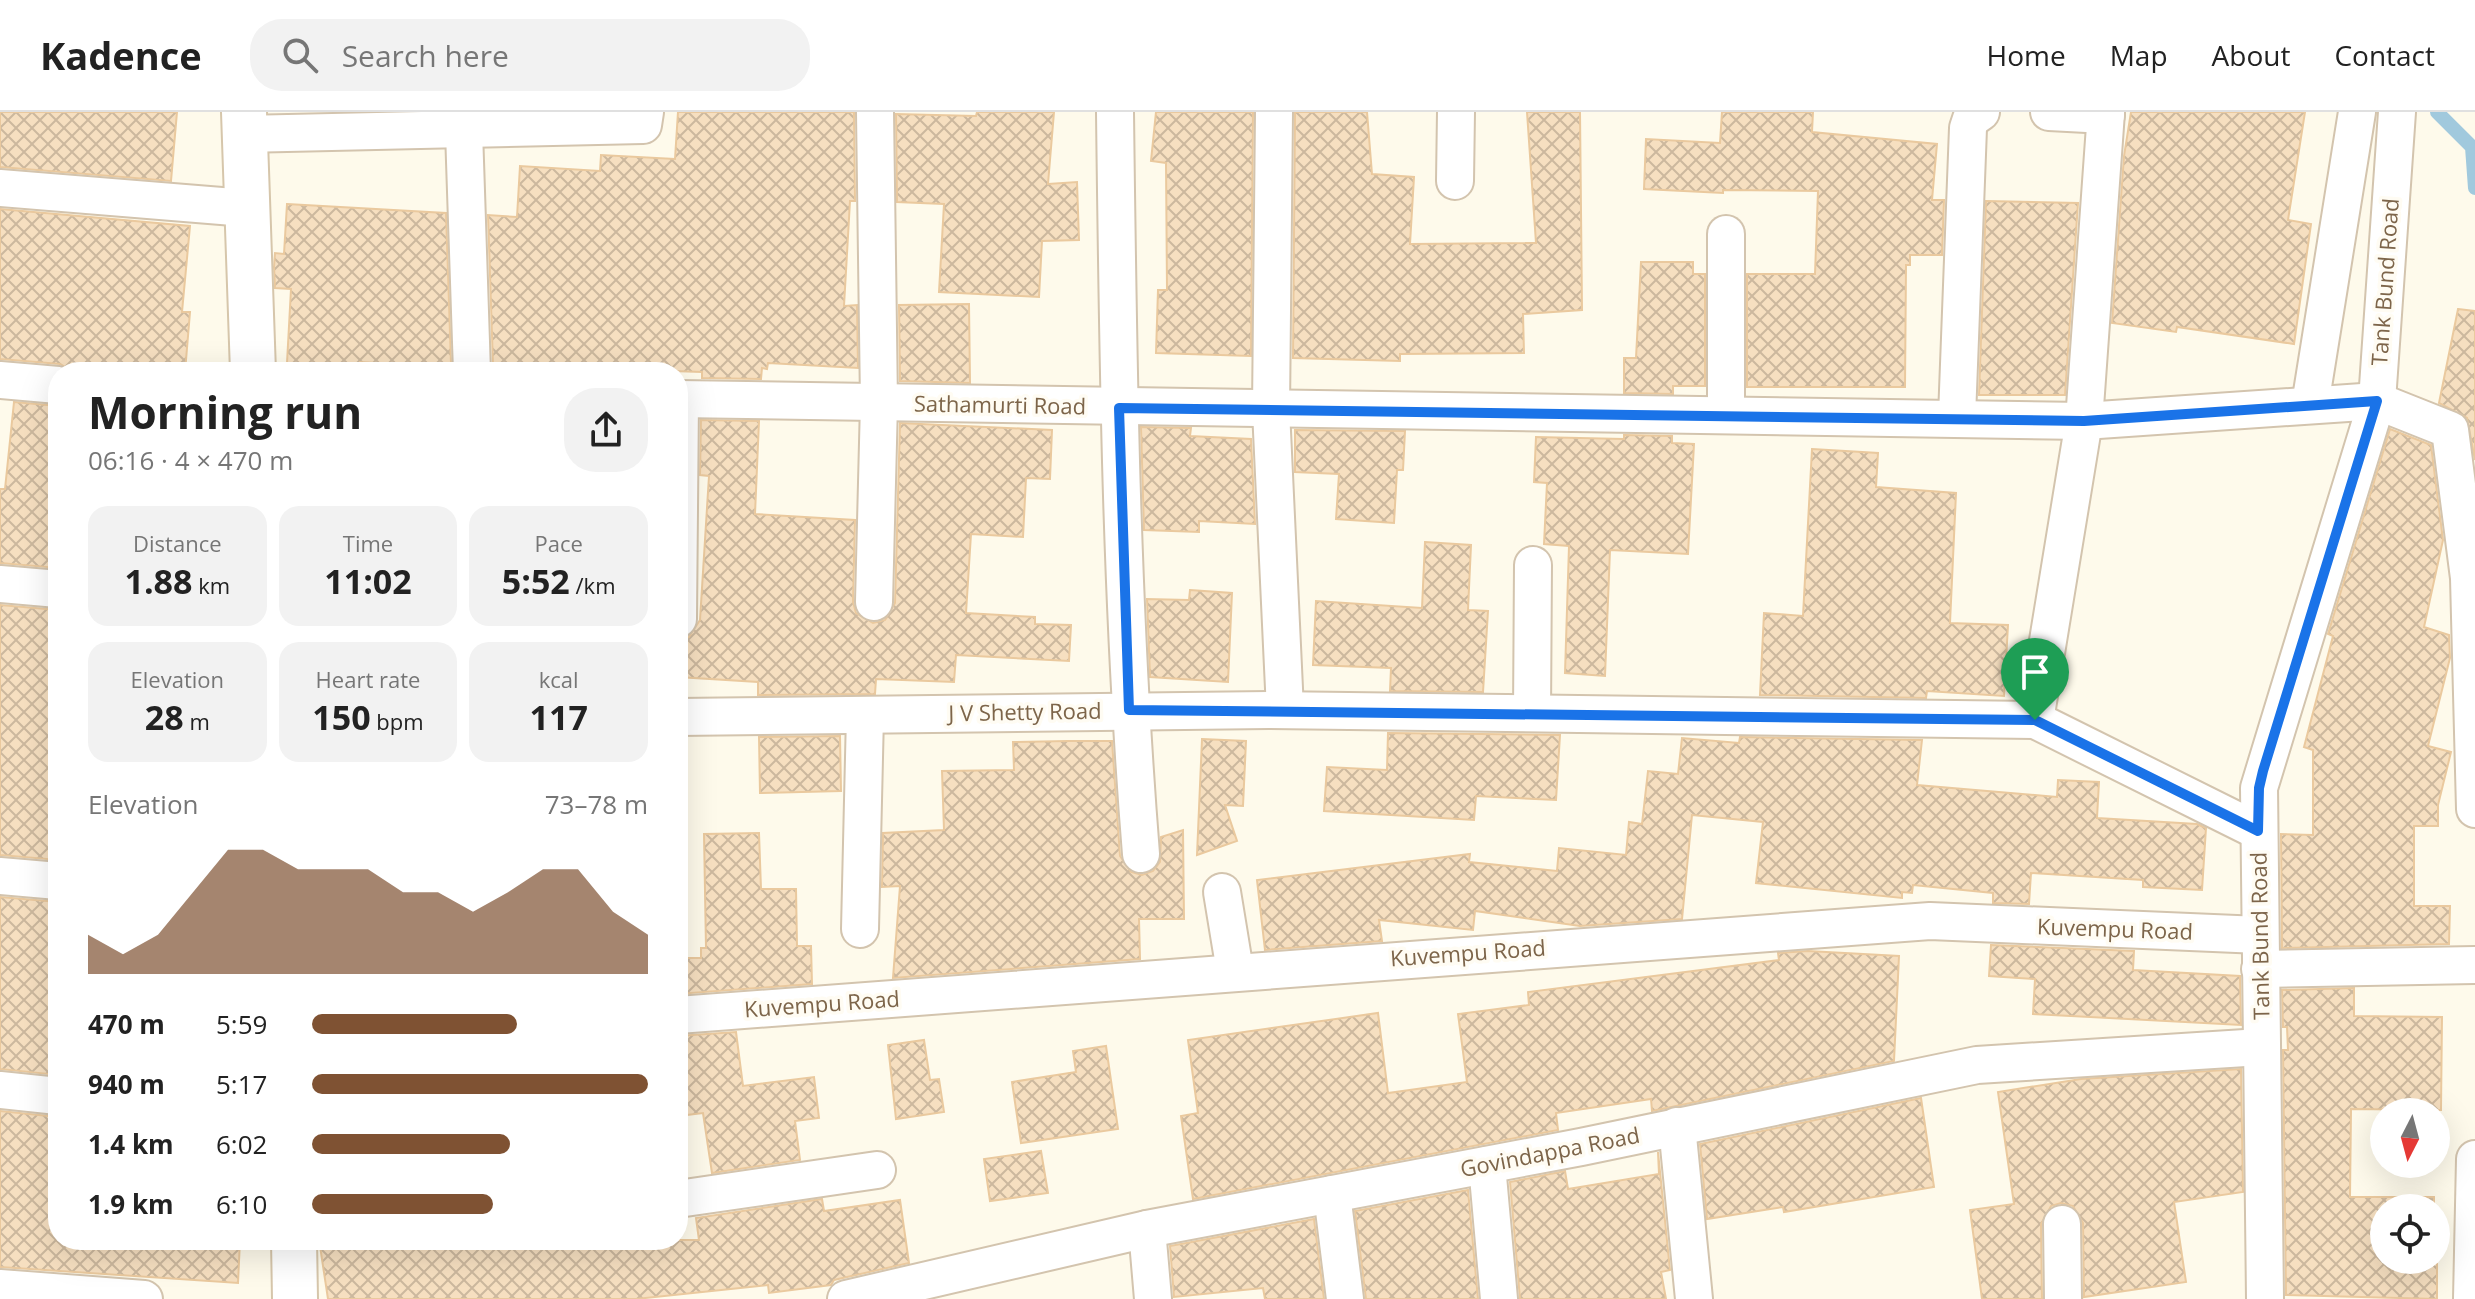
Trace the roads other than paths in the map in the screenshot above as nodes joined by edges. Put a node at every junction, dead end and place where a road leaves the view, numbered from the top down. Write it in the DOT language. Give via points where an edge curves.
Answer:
graph roads {
  1 [pos="645,112"];
  2 [pos="875,112"];
  3 [pos="1115,112"];
  4 [pos="1274,112"];
  5 [pos="1456,112"];
  6 [pos="1981,112"];
  7 [pos="2049,112"];
  8 [pos="2357,112"];
  9 [pos="2397,112"];
  10 [pos="2106,113"];
  11 [pos="245,123"];
  12 [pos="464,131"];
  13 [pos="1455,181"];
  14 [pos="0,188"];
  15 [pos="246,208"];
  16 [pos="1726,234"];
  17 [pos="253,362"];
  18 [pos="472,362"];
  19 [pos="0,380"];
  20 [pos="48,384"];
  21 [pos="688,399"];
  22 [pos="2377,401"];
  23 [pos="879,403"];
  24 [pos="2310,405"];
  25 [pos="1119,408"];
  26 [pos="1271,410"];
  27 [pos="1726,414"];
  28 [pos="1957,417"];
  29 [pos="2084,421"];
  30 [pos="1533,565"];
  31 [pos="0,584"];
  32 [pos="48,588"];
  33 [pos="874,602"];
  34 [pos="1129,710"];
  35 [pos="1285,710"];
  36 [pos="1532,713"];
  37 [pos="865,715"];
  38 [pos="688,717"];
  39 [pos="2035,720"];
  40 [pos="2474,739"];
  41 [pos="2475,809"];
  42 [pos="2258,831"];
  43 [pos="1141,854"];
  44 [pos="0,876"];
  45 [pos="48,880"];
  46 [pos="1222,892"];
  47 [pos="860,929"];
  48 [pos="2260,952"];
  49 [pos="2475,965"];
  50 [pos="1235,971"];
  51 [pos="688,1014"];
  52 [pos="2261,1047"];
  53 [pos="0,1090"];
  54 [pos="48,1095"];
  55 [pos="1677,1126"];
  56 [pos="2475,1159"];
  57 [pos="1487,1165"];
  58 [pos="877,1170"];
  59 [pos="1332,1194"];
  60 [pos="688,1198"];
  61 [pos="2062,1224"];
  62 [pos="1147,1229"];
  63 [pos="294,1250"];
  64 [pos="0,1288"];
  65 [pos="938,1289"];
  66 [pos="850,1298"];
  67 [pos="144,1299"];
  68 [pos="295,1299"];
  69 [pos="1153,1299"];
  70 [pos="1345,1299"];
  71 [pos="1499,1299"];
  72 [pos="1694,1299"];
  73 [pos="2063,1299"];
  74 [pos="2265,1299"];
  75 [pos="2472,1299"];
  1 -- 12 [label="street" via="643,125"];
  2 -- 23 [label="street"];
  3 -- 25 [label="street"];
  4 -- 26 [label="street"];
  5 -- 13 [label="street"];
  6 -- 28 [label="street" via="1968,128"];
  7 -- 10 [label="street"];
  8 -- 24 [label="street"];
  9 -- 22 [label="street, Tank Bund Road"];
  10 -- 29 [label="street"];
  11 -- 12 [label="street"];
  11 -- 15 [label="street"];
  12 -- 18 [label="street"];
  14 -- 15 [label="street"];
  15 -- 17 [label="street"];
  16 -- 27 [label="street"];
  19 -- 20 [label="street"];
  21 -- 23 [label="street, Sathamurti Road"];
  22 -- 24 [label="street, Sathamurti Road"];
  22 -- 40 [label="street" via="2450,430 2469,578"];
  22 -- 42 [label="street, Tank Bund Road" via="2263,771"];
  23 -- 25 [label="street, Sathamurti Road"];
  23 -- 33 [label="street"];
  24 -- 29 [label="street, Sathamurti Road"];
  25 -- 26 [label="street, Sathamurti Road"];
  25 -- 34 [label="street"];
  26 -- 27 [label="street, Sathamurti Road"];
  26 -- 35 [label="street"];
  27 -- 28 [label="street, Sathamurti Road"];
  28 -- 29 [label="street, Sathamurti Road"];
  29 -- 39 [label="street"];
  30 -- 36 [label="street"];
  31 -- 32 [label="street"];
  34 -- 35 [label="street, J V Shetty Road"];
  34 -- 37 [label="street, J V Shetty Road"];
  34 -- 43 [label="street"];
  35 -- 36 [label="street, J V Shetty Road"];
  36 -- 39 [label="street, J V Shetty Road"];
  37 -- 38 [label="street, J V Shetty Road"];
  37 -- 47 [label="street"];
  39 -- 42 [label="street, J V Shetty Road"];
  40 -- 41 [label="street"];
  42 -- 48 [label="street, Tank Bund Road"];
  44 -- 45 [label="street"];
  46 -- 50 [label="street"];
  48 -- 49 [label="street, Kuvempu Road"];
  48 -- 50 [label="street, Kuvempu Road" via="1930,921"];
  48 -- 52 [label="street, Tank Bund Road"];
  50 -- 51 [label="street, Kuvempu Road"];
  52 -- 55 [label="street, Govindappa Road" via="1977,1065"];
  52 -- 74 [label="street, Tank Bund Road"];
  53 -- 54 [label="street"];
  55 -- 57 [label="street, Govindappa Road"];
  55 -- 72 [label="street"];
  56 -- 75 [label="street"];
  57 -- 59 [label="street, Govindappa Road"];
  57 -- 71 [label="street"];
  58 -- 60 [label="street"];
  59 -- 62 [label="street, Govindappa Road"];
  59 -- 70 [label="street"];
  61 -- 73 [label="street"];
  62 -- 65 [label="street, Govindappa Road"];
  62 -- 69 [label="street"];
  63 -- 68 [label="street"];
  64 -- 67 [label="street"];
  65 -- 66 [label="street, Govindappa Road"];
}
